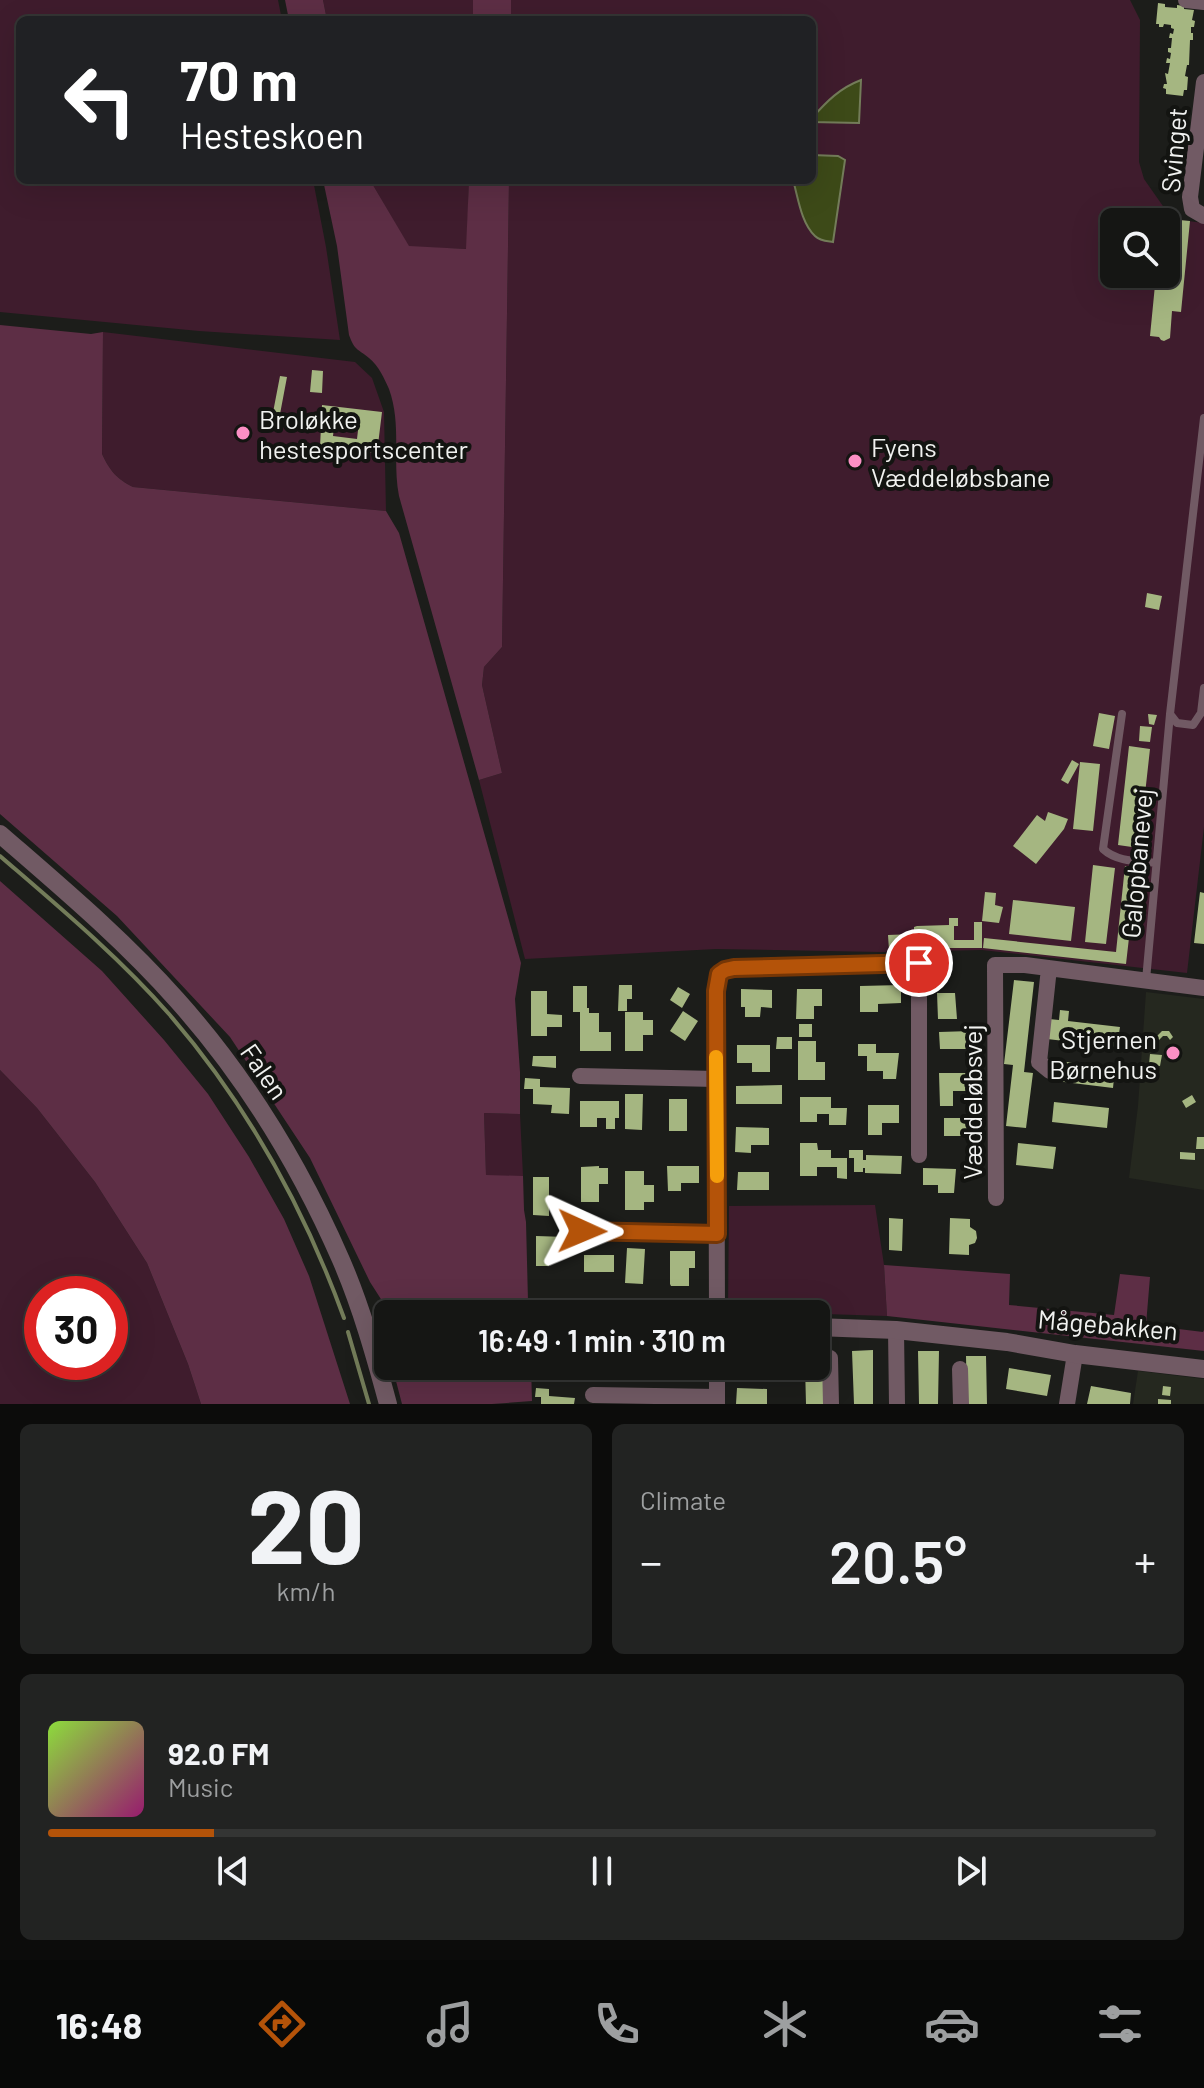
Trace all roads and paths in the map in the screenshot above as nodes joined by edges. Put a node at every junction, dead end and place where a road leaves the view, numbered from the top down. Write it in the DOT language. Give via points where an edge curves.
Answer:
graph roads {
  1 [pos="1186,0"];
  2 [pos="1204,2"];
  3 [pos="1204,82"];
  4 [pos="1204,216"];
  5 [pos="1204,418"];
  6 [pos="1204,688"];
  7 [pos="1122,714"];
  8 [pos="1170,714"];
  9 [pos="0,834"];
  10 [pos="1156,863"];
  11 [pos="1049,968"];
  12 [pos="1146,980"];
  13 [pos="1204,988"];
  14 [pos="1050,1071"];
  15 [pos="580,1076"];
  16 [pos="716,1079"];
  17 [pos="919,1155"];
  18 [pos="996,1198"];
  19 [pos="582,1231"];
  20 [pos="717,1234"];
  21 [pos="717,1300"];
  22 [pos="374,1328"];
  23 [pos="830,1328"];
  24 [pos="896,1330"];
  25 [pos="1007,1342"];
  26 [pos="1075,1354"];
  27 [pos="830,1358"];
  28 [pos="1204,1359"];
  29 [pos="960,1369"];
  30 [pos="1204,1369"];
  31 [pos="385,1380"];
  32 [pos="717,1380"];
  33 [pos="593,1395"];
  34 [pos="717,1401"];
  35 [pos="388,1404"];
  36 [pos="831,1404"];
  37 [pos="897,1404"];
  38 [pos="961,1404"];
  39 [pos="1067,1404"];
  1 -- 2 [label="street"];
  3 -- 4 [label="street, Svinget" via="1190,197 1192,209"];
  5 -- 8 [label="lane, Galopbanevej"];
  6 -- 8 [label="lane" via="1201,713 1193,725 1177,723"];
  7 -- 10 [label="lane" via="1103,849 1109,855"];
  8 -- 10 [label="lane, Galopbanevej"];
  9 -- 22 [label="street, Falen" via="119,940 225,1059 304,1182"];
  10 -- 12 [label="lane, Galopbanevej"];
  11 -- 12 [label="street, Væddeløbsvej"];
  11 -- 14 [label="street" via="1039,1062"];
  11 -- 18 [label="street, Væddeløbsvej" via="995,965"];
  12 -- 13 [label="street, Væddeløbsvej"];
  15 -- 16 [label="street"];
  16 -- 17 [label="street" via="716,991 725,970 919,963"];
  16 -- 20 [label="street"];
  19 -- 20 [label="street"];
  20 -- 21 [label="street"];
  23 -- 24 [label="street, Mågebakken"];
  24 -- 25 [label="street, Mågebakken"];
  24 -- 37 [label="street"];
  25 -- 26 [label="street, Mågebakken"];
  25 -- 28 [label="street, Mågebakken"];
  26 -- 30 [label="street, Mågebakken"];
  26 -- 39 [label="street, Mågebakken"];
  27 -- 36 [label="street"];
  29 -- 38 [label="street"];
  31 -- 35 [label="street, Falen"];
  32 -- 34 [label="street"];
  33 -- 34 [label="street"];
}
